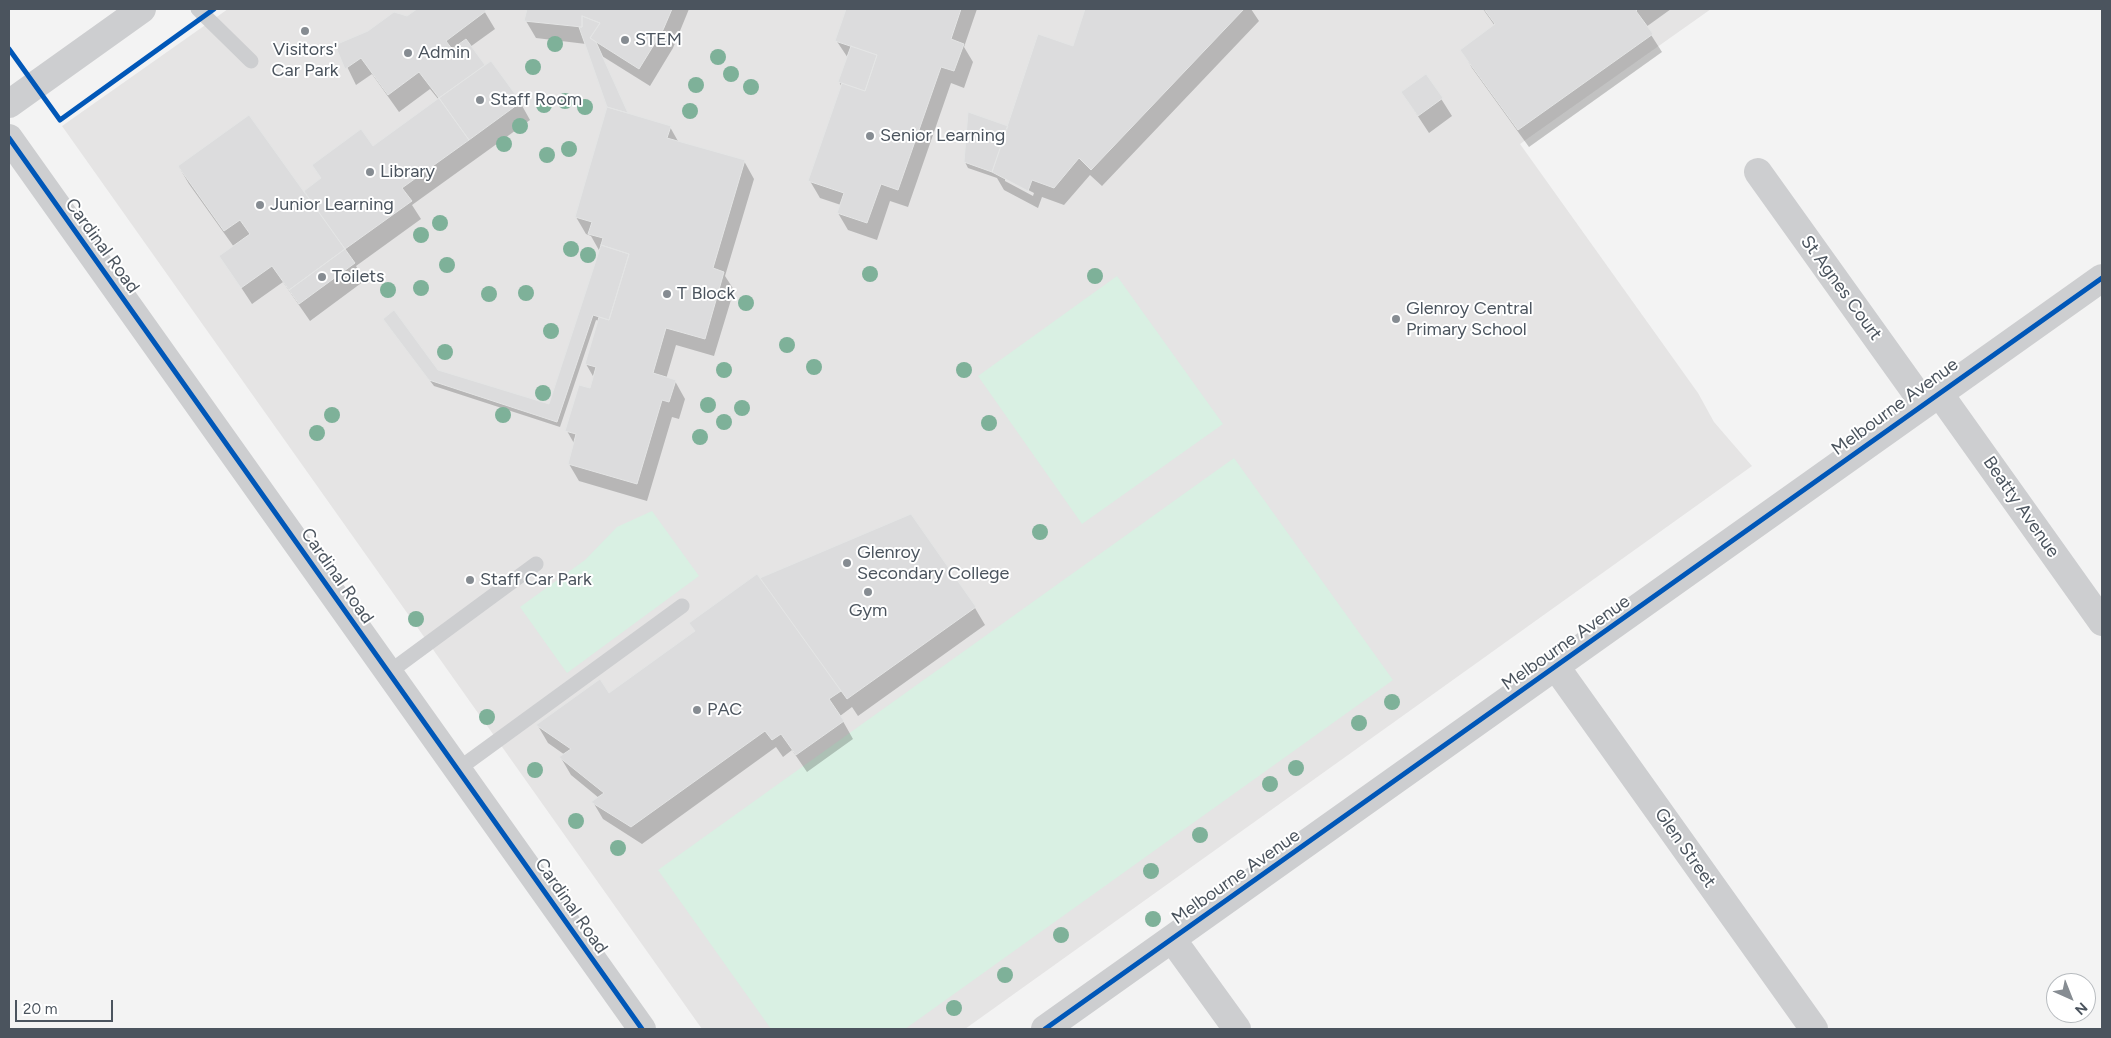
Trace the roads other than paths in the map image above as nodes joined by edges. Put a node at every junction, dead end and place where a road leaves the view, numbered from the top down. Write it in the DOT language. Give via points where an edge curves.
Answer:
graph roads {
  1 [pos="142,9"];
  2 [pos="198,9"];
  3 [pos="251,61"];
  4 [pos="9,104"];
  5 [pos="9,138"];
  6 [pos="1758,172"];
  7 [pos="2102,278"];
  8 [pos="1932,398"];
  9 [pos="536,564"];
  10 [pos="682,606"];
  11 [pos="2102,622"];
  12 [pos="1556,667"];
  13 [pos="388,672"];
  14 [pos="457,770"];
  15 [pos="1172,939"];
  16 [pos="642,1029"];
  17 [pos="1045,1029"];
  18 [pos="1236,1029"];
  19 [pos="1814,1029"];
  1 -- 4 [label="street"];
  2 -- 3 [label="lane"];
  5 -- 13 [label="street, Cardinal Road"];
  6 -- 8 [label="street, St Agnes Court"];
  7 -- 8 [label="street, Melbourne Avenue"];
  8 -- 11 [label="street, Beatty Avenue"];
  8 -- 12 [label="street, Melbourne Avenue"];
  9 -- 13 [label="lane"];
  10 -- 14 [label="lane"];
  12 -- 15 [label="street, Melbourne Avenue"];
  12 -- 19 [label="street, Glen Street"];
  13 -- 14 [label="street, Cardinal Road"];
  14 -- 16 [label="street, Cardinal Road"];
  15 -- 17 [label="street, Melbourne Avenue"];
  15 -- 18 [label="street"];
}
